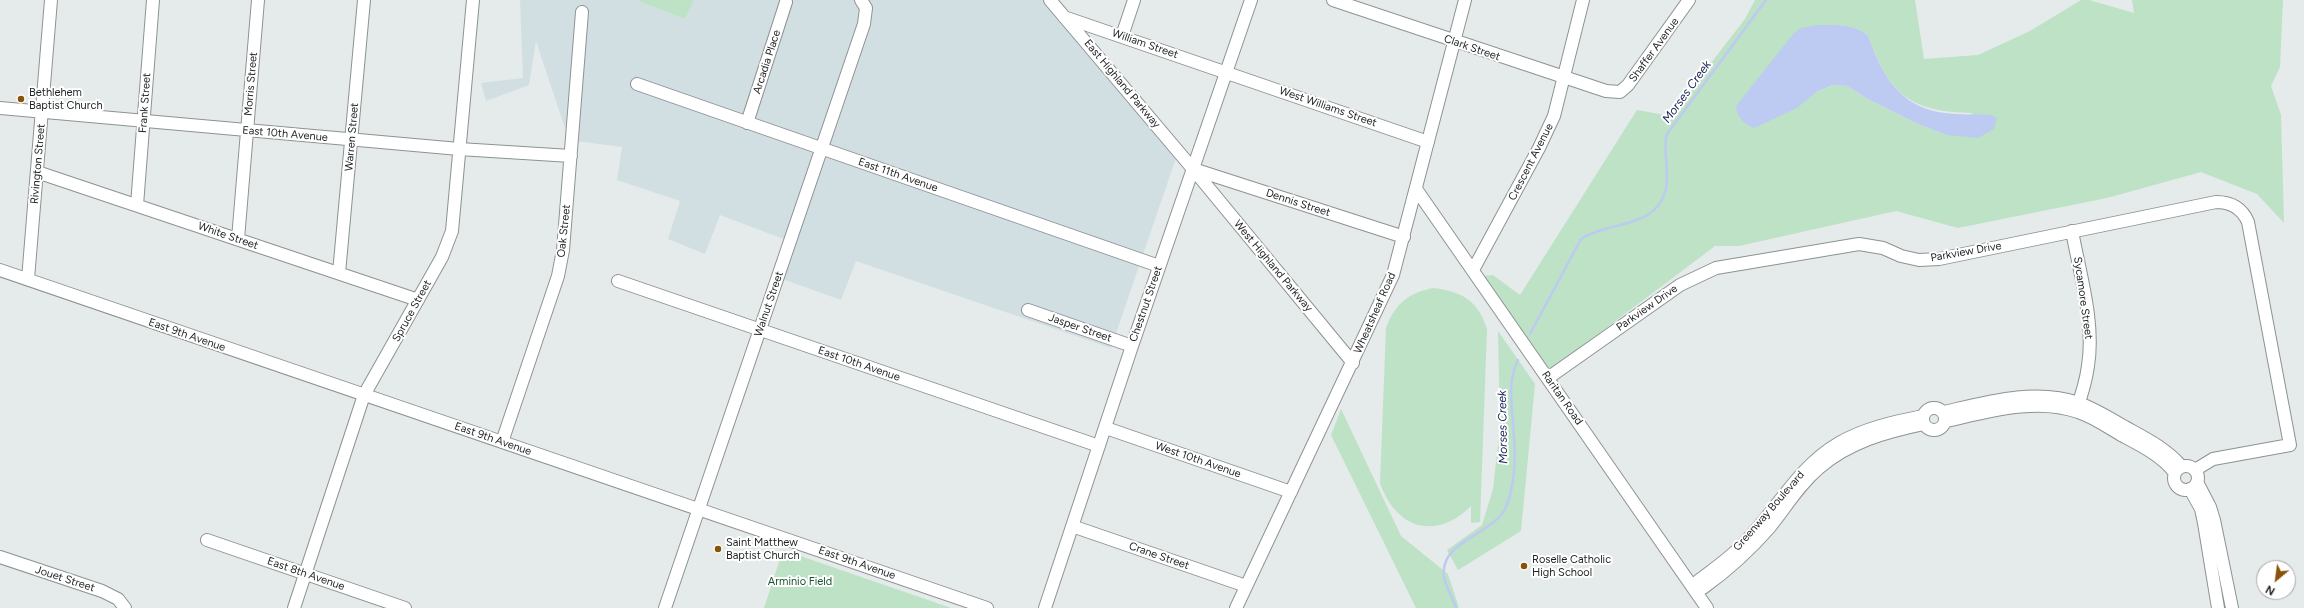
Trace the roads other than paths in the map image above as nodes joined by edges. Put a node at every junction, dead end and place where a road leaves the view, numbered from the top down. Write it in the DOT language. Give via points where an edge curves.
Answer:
graph roads {
  1 [pos="51,0"];
  2 [pos="153,0"];
  3 [pos="258,0"];
  4 [pos="364,0"];
  5 [pos="474,0"];
  6 [pos="861,0"];
  7 [pos="1050,0"];
  8 [pos="1134,0"];
  9 [pos="1251,0"];
  10 [pos="1333,0"];
  11 [pos="1465,0"];
  12 [pos="1583,0"];
  13 [pos="1689,0"];
  14 [pos="786,2"];
  15 [pos="582,12"];
  16 [pos="1063,16"];
  17 [pos="1122,36"];
  18 [pos="1454,42"];
  19 [pos="1227,73"];
  20 [pos="1564,78"];
  21 [pos="637,84"];
  22 [pos="1613,92"];
  23 [pos="0,108"];
  24 [pos="42,112"];
  25 [pos="144,121"];
  26 [pos="747,122"];
  27 [pos="247,130"];
  28 [pos="351,140"];
  29 [pos="1428,142"];
  30 [pos="822,148"];
  31 [pos="459,149"];
  32 [pos="571,156"];
  33 [pos="1193,169"];
  34 [pos="37,172"];
  35 [pos="1416,189"];
  36 [pos="137,205"];
  37 [pos="2072,232"];
  38 [pos="1404,237"];
  39 [pos="238,239"];
  40 [pos="1159,266"];
  41 [pos="0,270"];
  42 [pos="1473,270"];
  43 [pos="340,273"];
  44 [pos="28,279"];
  45 [pos="618,281"];
  46 [pos="418,300"];
  47 [pos="1028,310"];
  48 [pos="760,330"];
  49 [pos="1132,346"];
  50 [pos="1353,363"];
  51 [pos="1548,378"];
  52 [pos="364,395"];
  53 [pos="2077,407"];
  54 [pos="1945,417"];
  55 [pos="1924,420"];
  56 [pos="1106,428"];
  57 [pos="502,442"];
  58 [pos="1100,446"];
  59 [pos="2178,470"];
  60 [pos="2195,470"];
  61 [pos="2194,485"];
  62 [pos="1291,492"];
  63 [pos="700,509"];
  64 [pos="1072,526"];
  65 [pos="207,540"];
  66 [pos="0,557"];
  67 [pos="306,574"];
  68 [pos="2220,580"];
  69 [pos="1246,586"];
  70 [pos="1694,589"];
  71 [pos="125,608"];
  72 [pos="294,608"];
  73 [pos="404,608"];
  74 [pos="666,608"];
  75 [pos="987,608"];
  76 [pos="1045,608"];
  77 [pos="1236,608"];
  78 [pos="1707,608"];
  79 [pos="2218,608"];
  80 [pos="2232,608"];
  1 -- 24 [label="street, Rivington Street"];
  2 -- 25 [label="street, Frank Street"];
  3 -- 27 [label="street, Morris Street"];
  4 -- 28 [label="street, Warren Street"];
  5 -- 31 [label="street, Spruce Street"];
  6 -- 30 [label="street, Walnut Street" via="866,8 864,24"];
  7 -- 16 [label="street, East Highland Parkway"];
  8 -- 17 [label="street"];
  9 -- 19 [label="street, Chestnut Street"];
  10 -- 18 [label="street, Clark Street"];
  11 -- 18 [label="street, Wheatsheaf Road"];
  12 -- 20 [label="street, Crescent Avenue"];
  13 -- 22 [label="street, Shaffer Avenue" via="1628,85 1620,92"];
  14 -- 26 [label="street, Arcadia Place"];
  15 -- 32 [label="street, Oak Street"];
  16 -- 17 [label="street, William Street"];
  16 -- 33 [label="street, East Highland Parkway"];
  17 -- 19 [label="street, William Street"];
  18 -- 20 [label="street, Clark Street"];
  18 -- 29 [label="street, Wheatsheaf Road"];
  19 -- 29 [label="street, West Williams Street"];
  19 -- 33 [label="street, Chestnut Street"];
  20 -- 22 [label="street, Clark Street"];
  20 -- 42 [label="street, Crescent Avenue" via="1554,116 1539,148"];
  21 -- 26 [label="street, East 11th Avenue"];
  23 -- 24 [label="street, East 10th Avenue"];
  24 -- 25 [label="street, East 10th Avenue"];
  24 -- 34 [label="street, Rivington Street"];
  25 -- 27 [label="street, East 10th Avenue"];
  25 -- 36 [label="street, Frank Street"];
  26 -- 30 [label="street, East 11th Avenue"];
  27 -- 28 [label="street, East 10th Avenue"];
  27 -- 39 [label="street, Morris Street"];
  28 -- 31 [label="street, East 10th Avenue"];
  28 -- 43 [label="street, Warren Street"];
  29 -- 35 [label="street, Wheatsheaf Road"];
  30 -- 40 [label="street, East 11th Avenue"];
  30 -- 48 [label="street, Walnut Street"];
  31 -- 32 [label="street, East 10th Avenue"];
  31 -- 46 [label="street, Spruce Street" via="452,231 442,257"];
  32 -- 57 [label="street, Oak Street" via="563,250 558,276"];
  33 -- 38 [label="street, Dennis Street"];
  33 -- 40 [label="street, Chestnut Street"];
  33 -- 50 [label="street, West Highland Parkway"];
  34 -- 36 [label="street, White Street"];
  34 -- 44 [label="street, Rivington Street"];
  35 -- 38 [label="street, Wheatsheaf Road"];
  35 -- 42 [label="street, Raritan Road"];
  36 -- 39 [label="street, White Street"];
  37 -- 51 [label="street, Parkview Drive" via="1939,258 1919,260 1883,248 1859,244 1716,268 1680,285"];
  37 -- 53 [label="street, Sycamore Street" via="2085,297 2089,338 2088,368"];
  37 -- 60 [label="street, Parkview Drive" via="2216,202 2226,202 2244,213 2248,222 2290,445 2213,459"];
  38 -- 50 [label="street, Wheatsheaf Road" via="1393,275"];
  39 -- 43 [label="street, White Street"];
  40 -- 49 [label="street, Chestnut Street"];
  41 -- 44 [label="street, East 9th Avenue"];
  42 -- 51 [label="street, Raritan Road"];
  43 -- 46 [label="street, White Street"];
  44 -- 52 [label="street, East 9th Avenue"];
  45 -- 48 [label="street, East 10th Avenue"];
  46 -- 52 [label="street, Spruce Street"];
  47 -- 49 [label="street, Jasper Street"];
  48 -- 58 [label="street, East 10th Avenue"];
  48 -- 63 [label="street, Walnut Street"];
  49 -- 56 [label="street, Chestnut Street"];
  50 -- 62 [label="street, Wheatsheaf Road"];
  51 -- 70 [label="street, Raritan Road"];
  52 -- 57 [label="street, East 9th Avenue"];
  52 -- 67 [label="street, Spruce Street"];
  53 -- 54 [label="street" via="2051,396 2035,396 2015,398"];
  53 -- 59 [label="street" via="2150,440 2164,450"];
  54 -- 55 [label="street" via="1934,407 1927,410"];
  54 -- 55 [label="street" via="1942,427 1936,430 1929,429"];
  55 -- 70 [label="street, Greenway Boulevard" via="1861,442 1827,462 1796,492 1747,552 1703,588"];
  56 -- 58 [label="street, Chestnut Street"];
  56 -- 62 [label="street, West 10th Avenue"];
  57 -- 63 [label="street, East 9th Avenue"];
  58 -- 64 [label="street, Chestnut Street"];
  59 -- 60 [label="street" via="2189,466"];
  59 -- 61 [label="street" via="2174,480 2178,486 2184,489"];
  60 -- 61 [label="street" via="2198,476"];
  61 -- 68 [label="street" via="2210,507 2214,520"];
  62 -- 69 [label="street, Wheatsheaf Road"];
  63 -- 74 [label="street, Walnut Street"];
  63 -- 75 [label="street, East 9th Avenue"];
  64 -- 69 [label="street, Crane Street"];
  64 -- 76 [label="street, Chestnut Street"];
  65 -- 67 [label="street, East 8th Avenue"];
  66 -- 71 [label="street, Jouet Street" via="102,591 118,599"];
  67 -- 72 [label="street, Spruce Street"];
  67 -- 73 [label="street, East 8th Avenue"];
  68 -- 79 [label="street"];
  68 -- 80 [label="street"];
  69 -- 77 [label="street, Wheatsheaf Road"];
  70 -- 78 [label="street, Raritan Road"];
}
